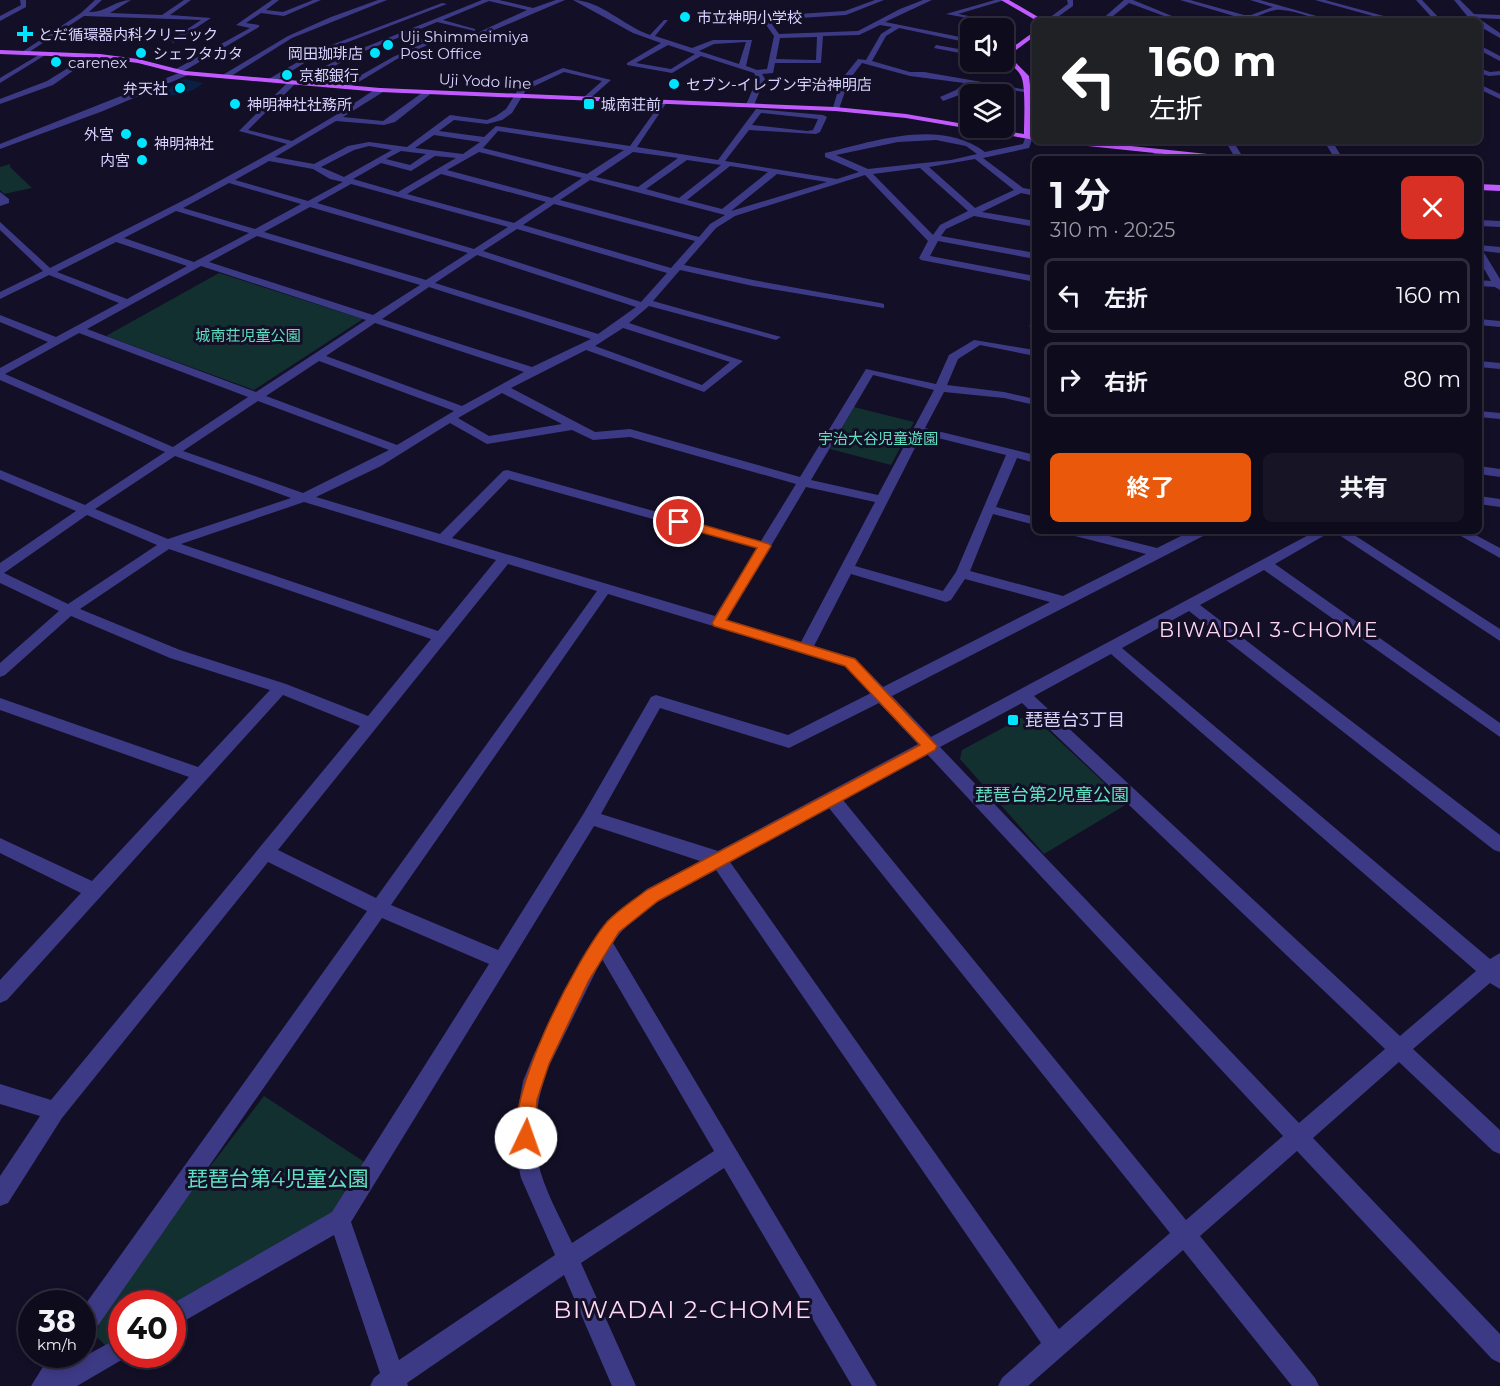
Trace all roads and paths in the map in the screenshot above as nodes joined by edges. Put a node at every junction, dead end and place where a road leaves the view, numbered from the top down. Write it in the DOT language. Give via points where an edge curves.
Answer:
graph roads {
  1 [pos="23,0"];
  2 [pos="99,0"];
  3 [pos="128,0"];
  4 [pos="169,0"];
  5 [pos="276,0"];
  6 [pos="318,0"];
  7 [pos="384,0"];
  8 [pos="431,0"];
  9 [pos="489,0"];
  10 [pos="562,0"];
  11 [pos="576,0"];
  12 [pos="880,0"];
  13 [pos="929,0"];
  14 [pos="1003,0"];
  15 [pos="1070,0"];
  16 [pos="1128,0"];
  17 [pos="1183,0"];
  18 [pos="1253,0"];
  19 [pos="1318,0"];
  20 [pos="1419,0"];
  21 [pos="1457,0"];
  22 [pos="187,1"];
  23 [pos="444,4"];
  24 [pos="788,7"];
  25 [pos="1279,7"];
  26 [pos="1375,7"];
  27 [pos="461,9"];
  28 [pos="533,10"];
  29 [pos="260,11"];
  30 [pos="471,13"];
  31 [pos="83,14"];
  32 [pos="103,14"];
  33 [pos="815,14"];
  34 [pos="800,15"];
  35 [pos="164,16"];
  36 [pos="1470,16"];
  37 [pos="1244,17"];
  38 [pos="1500,17"];
  39 [pos="971,18"];
  40 [pos="1036,18"];
  41 [pos="1052,18"];
  42 [pos="1107,18"];
  43 [pos="1165,18"];
  44 [pos="1320,18"];
  45 [pos="1385,18"];
  46 [pos="1437,18"];
  47 [pos="1473,18"];
  48 [pos="0,19"];
  49 [pos="436,20"];
  50 [pos="766,20"];
  51 [pos="666,21"];
  52 [pos="877,22"];
  53 [pos="715,24"];
  54 [pos="1482,25"];
  55 [pos="897,27"];
  56 [pos="310,29"];
  57 [pos="473,30"];
  58 [pos="320,31"];
  59 [pos="398,35"];
  60 [pos="823,35"];
  61 [pos="1032,35"];
  62 [pos="340,36"];
  63 [pos="777,36"];
  64 [pos="1500,36"];
  65 [pos="651,37"];
  66 [pos="350,38"];
  67 [pos="960,39"];
  68 [pos="172,41"];
  69 [pos="464,41"];
  70 [pos="668,42"];
  71 [pos="376,43"];
  72 [pos="936,47"];
  73 [pos="1014,48"];
  74 [pos="1482,49"];
  75 [pos="692,51"];
  76 [pos="960,51"];
  77 [pos="0,52"];
  78 [pos="24,53"];
  79 [pos="44,54"];
  80 [pos="700,54"];
  81 [pos="91,56"];
  82 [pos="1500,58"];
  83 [pos="772,61"];
  84 [pos="869,61"];
  85 [pos="1014,66"];
  86 [pos="742,67"];
  87 [pos="1482,71"];
  88 [pos="182,72"];
  89 [pos="757,72"];
  90 [pos="1500,73"];
  91 [pos="225,76"];
  92 [pos="271,80"];
  93 [pos="0,81"];
  94 [pos="296,82"];
  95 [pos="968,82"];
  96 [pos="344,87"];
  97 [pos="1482,88"];
  98 [pos="380,90"];
  99 [pos="1024,90"];
  100 [pos="429,92"];
  101 [pos="519,96"];
  102 [pos="1500,98"];
  103 [pos="587,99"];
  104 [pos="943,99"];
  105 [pos="1490,100"];
  106 [pos="0,102"];
  107 [pos="663,102"];
  108 [pos="272,103"];
  109 [pos="750,105"];
  110 [pos="762,108"];
  111 [pos="835,109"];
  112 [pos="349,110"];
  113 [pos="336,119"];
  114 [pos="960,125"];
  115 [pos="747,127"];
  116 [pos="432,132"];
  117 [pos="1014,134"];
  118 [pos="1032,137"];
  119 [pos="486,140"];
  120 [pos="295,144"];
  121 [pos="1080,144"];
  122 [pos="0,147"];
  123 [pos="406,148"];
  124 [pos="633,148"];
  125 [pos="478,149"];
  126 [pos="435,152"];
  127 [pos="1157,155"];
  128 [pos="687,156"];
  129 [pos="980,156"];
  130 [pos="1177,156"];
  131 [pos="464,157"];
  132 [pos="270,159"];
  133 [pos="379,160"];
  134 [pos="724,163"];
  135 [pos="923,166"];
  136 [pos="315,167"];
  137 [pos="440,171"];
  138 [pos="775,171"];
  139 [pos="867,172"];
  140 [pos="588,178"];
  141 [pos="348,181"];
  142 [pos="838,181"];
  143 [pos="230,182"];
  144 [pos="1482,186"];
  145 [pos="1500,189"];
  146 [pos="1020,190"];
  147 [pos="638,191"];
  148 [pos="1032,192"];
  149 [pos="0,195"];
  150 [pos="400,195"];
  151 [pos="553,201"];
  152 [pos="680,201"];
  153 [pos="0,203"];
  154 [pos="309,205"];
  155 [pos="175,208"];
  156 [pos="728,213"];
  157 [pos="974,213"];
  158 [pos="1032,223"];
  159 [pos="1482,223"];
  160 [pos="1500,224"];
  161 [pos="0,225"];
  162 [pos="516,226"];
  163 [pos="255,233"];
  164 [pos="114,238"];
  165 [pos="700,240"];
  166 [pos="934,240"];
  167 [pos="1482,250"];
  168 [pos="1500,250"];
  169 [pos="476,252"];
  170 [pos="1482,255"];
  171 [pos="1032,256"];
  172 [pos="198,264"];
  173 [pos="674,268"];
  174 [pos="49,272"];
  175 [pos="1032,278"];
  176 [pos="1482,283"];
  177 [pos="428,284"];
  178 [pos="1499,286"];
  179 [pos="0,296"];
  180 [pos="128,303"];
  181 [pos="645,304"];
  182 [pos="880,306"];
  183 [pos="0,318"];
  184 [pos="375,320"];
  185 [pos="1482,322"];
  186 [pos="622,324"];
  187 [pos="1500,324"];
  188 [pos="78,329"];
  189 [pos="776,337"];
  190 [pos="599,338"];
  191 [pos="56,341"];
  192 [pos="585,346"];
  193 [pos="1032,352"];
  194 [pos="319,357"];
  195 [pos="1482,364"];
  196 [pos="1500,366"];
  197 [pos="533,371"];
  198 [pos="0,374"];
  199 [pos="940,388"];
  200 [pos="504,389"];
  201 [pos="257,398"];
  202 [pos="1032,401"];
  203 [pos="463,410"];
  204 [pos="1482,414"];
  205 [pos="1500,416"];
  206 [pos="450,418"];
  207 [pos="574,426"];
  208 [pos="918,430"];
  209 [pos="396,449"];
  210 [pos="175,452"];
  211 [pos="1013,453"];
  212 [pos="1032,458"];
  213 [pos="1482,470"];
  214 [pos="1500,472"];
  215 [pos="0,474"];
  216 [pos="803,482"];
  217 [pos="303,498"];
  218 [pos="882,500"];
  219 [pos="1482,500"];
  220 [pos="1500,503"];
  221 [pos="988,509"];
  222 [pos="87,510"];
  223 [pos="1032,520"];
  224 [pos="1083,534"];
  225 [pos="1196,534"];
  226 [pos="1320,534"];
  227 [pos="1344,534"];
  228 [pos="1463,534"];
  229 [pos="442,540"];
  230 [pos="167,544"];
  231 [pos="765,546"];
  232 [pos="1158,554"];
  233 [pos="1500,554"];
  234 [pos="505,558"];
  235 [pos="1264,564"];
  236 [pos="846,568"];
  237 [pos="0,570"];
  238 [pos="962,573"];
  239 [pos="0,577"];
  240 [pos="605,589"];
  241 [pos="1064,601"];
  242 [pos="1190,605"];
  243 [pos="69,609"];
  244 [pos="718,623"];
  245 [pos="1500,636"];
  246 [pos="440,637"];
  247 [pos="1112,647"];
  248 [pos="805,649"];
  249 [pos="0,671"];
  250 [pos="281,688"];
  251 [pos="880,694"];
  252 [pos="1023,695"];
  253 [pos="0,704"];
  254 [pos="370,723"];
  255 [pos="1500,731"];
  256 [pos="930,746"];
  257 [pos="201,775"];
  258 [pos="832,799"];
  259 [pos="591,818"];
  260 [pos="0,845"];
  261 [pos="1500,845"];
  262 [pos="264,852"];
  263 [pos="718,859"];
  264 [pos="95,891"];
  265 [pos="378,908"];
  266 [pos="602,942"];
  267 [pos="502,961"];
  268 [pos="1497,971"];
  269 [pos="0,994"];
  270 [pos="1401,1048"];
  271 [pos="0,1094"];
  272 [pos="55,1111"];
  273 [pos="1299,1137"];
  274 [pos="1500,1144"];
  275 [pos="726,1155"];
  276 [pos="0,1195"];
  277 [pos="340,1220"];
  278 [pos="1185,1235"];
  279 [pos="568,1259"];
  280 [pos="96,1309"];
  281 [pos="186,1309"];
  282 [pos="1057,1346"];
  283 [pos="1500,1351"];
  284 [pos="108,1355"];
  285 [pos="55,1368"];
  286 [pos="391,1383"];
  287 [pos="43,1386"];
  288 [pos="54,1386"];
  289 [pos="624,1386"];
  290 [pos="864,1386"];
  291 [pos="1010,1386"];
  292 [pos="1307,1386"];
  1 -- 48 [label="street" via="24,6"];
  2 -- 31 [label="street"];
  3 -- 32 [label="street"];
  4 -- 22 [label="street"];
  5 -- 29 [label="street"];
  6 -- 29 [label="street" via="284,14"];
  7 -- 56 [label="street"];
  8 -- 23 [label="street"];
  9 -- 27 [label="street"];
  9 -- 28 [label="street"];
  10 -- 28 [label="street"];
  11 -- 65 [label="street"];
  12 -- 33 [label="street" via="846,14"];
  13 -- 52 [label="street"];
  14 -- 39 [label="street" via="949,14"];
  14 -- 40 [label="main road"];
  15 -- 41 [label="street" via="1071,5"];
  16 -- 42 [label="street"];
  16 -- 43 [label="street" via="1169,16"];
  17 -- 37 [label="street"];
  18 -- 25 [label="street"];
  19 -- 45 [label="street"];
  20 -- 46 [label="street"];
  21 -- 36 [label="street"];
  22 -- 35 [label="street"];
  23 -- 27 [label="street"];
  23 -- 66 [label="street"];
  24 -- 34 [label="street"];
  25 -- 37 [label="street"];
  25 -- 44 [label="street"];
  26 -- 45 [label="street"];
  27 -- 30 [label="street"];
  27 -- 49 [label="street"];
  28 -- 69 [label="street"];
  29 -- 88 [label="street" via="239,25 257,26"];
  31 -- 32 [label="street"];
  31 -- 78 [label="street"];
  32 -- 35 [label="street"];
  33 -- 34 [label="street"];
  33 -- 60 [label="street"];
  34 -- 50 [label="street"];
  35 -- 68 [label="street" via="208,18"];
  36 -- 38 [label="street"];
  36 -- 47 [label="street"];
  49 -- 57 [label="street"];
  49 -- 59 [label="street"];
  50 -- 53 [label="street"];
  50 -- 63 [label="street"];
  51 -- 65 [label="street"];
  52 -- 55 [label="street"];
  52 -- 60 [label="street" via="859,33"];
  54 -- 64 [label="street"];
  55 -- 67 [label="street"];
  55 -- 84 [label="street" via="883,35"];
  56 -- 58 [label="street"];
  56 -- 91 [label="street"];
  59 -- 71 [label="street"];
  59 -- 96 [label="street" via="431,42"];
  60 -- 63 [label="street"];
  60 -- 83 [label="street" via="819,62"];
  61 -- 73 [label="main road"];
  62 -- 66 [label="street"];
  63 -- 83 [label="street"];
  65 -- 70 [label="street"];
  66 -- 71 [label="street"];
  66 -- 92 [label="street"];
  70 -- 75 [label="street"];
  70 -- 80 [label="street" via="629,64 672,71"];
  71 -- 94 [label="street"];
  72 -- 76 [label="street"];
  74 -- 82 [label="street"];
  75 -- 80 [label="street"];
  75 -- 86 [label="street" via="713,42 750,41"];
  77 -- 78 [label="main road, Uji Yodo line"];
  78 -- 79 [label="main road, Uji Yodo line"];
  79 -- 81 [label="main road, Uji Yodo line"];
  79 -- 93 [label="street"];
  80 -- 86 [label="street"];
  81 -- 88 [label="main road, Uji Yodo line" via="122,58"];
  81 -- 106 [label="street" via="50,83"];
  83 -- 89 [label="street" via="770,71"];
  84 -- 95 [label="street" via="910,75"];
  84 -- 111 [label="street" via="860,60 845,80"];
  85 -- 99 [label="main road" via="1025,76"];
  86 -- 89 [label="street"];
  87 -- 90 [label="street"];
  88 -- 91 [label="main road, Uji Yodo line"];
  88 -- 122 [label="street"];
  89 -- 109 [label="street" via="761,79"];
  91 -- 92 [label="main road, Uji Yodo line"];
  92 -- 94 [label="main road, Uji Yodo line"];
  94 -- 96 [label="main road, Uji Yodo line"];
  94 -- 108 [label="street"];
  95 -- 99 [label="street"];
  95 -- 104 [label="street" via="959,92"];
  96 -- 98 [label="main road, Uji Yodo line"];
  97 -- 102 [label="street"];
  98 -- 100 [label="main road, Uji Yodo line"];
  98 -- 112 [label="street"];
  99 -- 118 [label="main road" via="1030,112 1027,128"];
  100 -- 101 [label="main road, Uji Yodo line"];
  100 -- 113 [label="street" via="384,123"];
  101 -- 103 [label="main road, Uji Yodo line"];
  101 -- 103 [label="street" via="523,89 564,70 607,80"];
  101 -- 116 [label="street" via="500,118 487,122 453,117"];
  102 -- 105 [label="street"];
  103 -- 107 [label="main road, Uji Yodo line"];
  107 -- 109 [label="main road, Uji Yodo line"];
  107 -- 124 [label="street"];
  108 -- 112 [label="street"];
  108 -- 120 [label="street" via="243,131"];
  109 -- 110 [label="main road, Uji Yodo line"];
  110 -- 111 [label="main road, Uji Yodo line"];
  110 -- 115 [label="street"];
  110 -- 115 [label="street" via="824,117 816,132"];
  111 -- 114 [label="main road, Uji Yodo line"];
  112 -- 113 [label="street"];
  113 -- 120 [label="street"];
  115 -- 134 [label="street"];
  116 -- 119 [label="street"];
  116 -- 123 [label="street"];
  117 -- 118 [label="main road"];
  118 -- 129 [label="street" via="1026,146"];
  119 -- 124 [label="street" via="496,128"];
  119 -- 125 [label="street"];
  120 -- 132 [label="street"];
  121 -- 127 [label="main road"];
  123 -- 126 [label="street"];
  123 -- 133 [label="street"];
  123 -- 136 [label="street" via="360,145"];
  124 -- 128 [label="street"];
  124 -- 140 [label="street"];
  125 -- 131 [label="street"];
  125 -- 140 [label="street"];
  126 -- 131 [label="street"];
  126 -- 133 [label="street" via="411,168"];
  127 -- 130 [label="main road"];
  128 -- 134 [label="street"];
  128 -- 147 [label="street"];
  129 -- 135 [label="street"];
  129 -- 139 [label="street" via="969,144 931,137 876,142 828,155"];
  129 -- 146 [label="street"];
  131 -- 137 [label="street"];
  132 -- 136 [label="street"];
  132 -- 143 [label="street"];
  133 -- 141 [label="street"];
  134 -- 138 [label="street"];
  134 -- 152 [label="street"];
  135 -- 139 [label="street"];
  135 -- 157 [label="street"];
  136 -- 141 [label="street"];
  137 -- 150 [label="street"];
  137 -- 151 [label="street"];
  138 -- 142 [label="street"];
  138 -- 156 [label="street"];
  139 -- 142 [label="street"];
  139 -- 166 [label="street"];
  140 -- 147 [label="street"];
  140 -- 151 [label="street"];
  141 -- 150 [label="street"];
  141 -- 154 [label="street"];
  142 -- 156 [label="street"];
  143 -- 154 [label="street"];
  143 -- 155 [label="street"];
  144 -- 145 [label="main road"];
  146 -- 148 [label="street"];
  146 -- 157 [label="street"];
  147 -- 152 [label="street"];
  149 -- 153 [label="street" via="6,201"];
  150 -- 162 [label="street"];
  151 -- 162 [label="street"];
  151 -- 165 [label="street"];
  152 -- 156 [label="street"];
  154 -- 163 [label="street"];
  154 -- 169 [label="street"];
  155 -- 163 [label="street"];
  155 -- 164 [label="street"];
  156 -- 165 [label="street"];
  157 -- 158 [label="street"];
  157 -- 166 [label="street" via="943,227"];
  159 -- 160 [label="street"];
  161 -- 174 [label="street"];
  162 -- 169 [label="street"];
  162 -- 173 [label="street"];
  163 -- 172 [label="street"];
  163 -- 177 [label="street"];
  164 -- 172 [label="street"];
  164 -- 174 [label="street"];
  165 -- 173 [label="street"];
  166 -- 171 [label="street"];
  166 -- 175 [label="street" via="924,258"];
  167 -- 168 [label="street"];
  169 -- 177 [label="street"];
  169 -- 181 [label="street"];
  170 -- 178 [label="street"];
  172 -- 180 [label="street"];
  172 -- 184 [label="street"];
  173 -- 181 [label="street"];
  173 -- 182 [label="street"];
  174 -- 179 [label="street"];
  174 -- 180 [label="street"];
  176 -- 178 [label="street"];
  177 -- 184 [label="street"];
  177 -- 190 [label="street"];
  180 -- 188 [label="street"];
  181 -- 186 [label="street"];
  181 -- 189 [label="street"];
  183 -- 191 [label="street"];
  184 -- 194 [label="street"];
  184 -- 197 [label="street"];
  185 -- 187 [label="street"];
  186 -- 190 [label="street"];
  186 -- 192 [label="street" via="738,361 704,389"];
  188 -- 191 [label="street"];
  188 -- 201 [label="street"];
  190 -- 192 [label="street"];
  191 -- 198 [label="street"];
  192 -- 197 [label="street"];
  193 -- 199 [label="street" via="978,342 953,357"];
  194 -- 201 [label="street"];
  194 -- 203 [label="street"];
  195 -- 196 [label="street"];
  197 -- 200 [label="street"];
  198 -- 210 [label="street"];
  199 -- 202 [label="street"];
  199 -- 208 [label="street"];
  199 -- 216 [label="street" via="870,371"];
  200 -- 203 [label="street"];
  200 -- 207 [label="street"];
  201 -- 209 [label="street"];
  201 -- 210 [label="street"];
  203 -- 206 [label="street"];
  204 -- 205 [label="street"];
  206 -- 207 [label="street" via="487,440"];
  206 -- 209 [label="street"];
  207 -- 216 [label="street" via="593,436 630,433"];
  208 -- 211 [label="street"];
  208 -- 218 [label="street"];
  209 -- 217 [label="street" via="377,463"];
  210 -- 217 [label="street"];
  210 -- 222 [label="street"];
  211 -- 212 [label="street"];
  211 -- 221 [label="street"];
  213 -- 214 [label="street"];
  215 -- 222 [label="street"];
  216 -- 218 [label="street"];
  216 -- 231 [label="street"];
  217 -- 229 [label="street"];
  217 -- 230 [label="street"];
  218 -- 236 [label="street"];
  219 -- 220 [label="street"];
  221 -- 223 [label="street"];
  221 -- 238 [label="street"];
  222 -- 230 [label="street"];
  222 -- 237 [label="street"];
  224 -- 232 [label="street"];
  225 -- 232 [label="street"];
  226 -- 235 [label="street"];
  227 -- 245 [label="street"];
  228 -- 233 [label="street"];
  229 -- 231 [label="street" via="507,474"];
  229 -- 234 [label="street"];
  230 -- 243 [label="street"];
  230 -- 246 [label="street"];
  231 -- 244 [label="street"];
  232 -- 241 [label="street"];
  234 -- 240 [label="street"];
  234 -- 246 [label="street"];
  235 -- 242 [label="street"];
  235 -- 255 [label="street"];
  236 -- 238 [label="street" via="946,597"];
  236 -- 248 [label="street"];
  238 -- 241 [label="street"];
  239 -- 243 [label="street"];
  240 -- 244 [label="street"];
  240 -- 265 [label="street"];
  241 -- 251 [label="street"];
  242 -- 247 [label="street"];
  242 -- 261 [label="street"];
  243 -- 249 [label="street"];
  243 -- 250 [label="street" via="175,654"];
  244 -- 248 [label="street"];
  246 -- 254 [label="street"];
  247 -- 252 [label="street"];
  247 -- 268 [label="street"];
  248 -- 251 [label="street" via="850,662"];
  250 -- 254 [label="street"];
  250 -- 257 [label="street"];
  251 -- 256 [label="street"];
  251 -- 259 [label="street" via="789,742 656,701"];
  252 -- 256 [label="street"];
  252 -- 270 [label="street"];
  253 -- 257 [label="street"];
  254 -- 262 [label="street"];
  256 -- 258 [label="street"];
  256 -- 273 [label="street"];
  257 -- 264 [label="street"];
  258 -- 263 [label="street"];
  258 -- 278 [label="street"];
  259 -- 263 [label="street"];
  259 -- 267 [label="street"];
  260 -- 264 [label="street"];
  262 -- 265 [label="street"];
  262 -- 272 [label="street"];
  263 -- 266 [label="street" via="633,909"];
  263 -- 282 [label="street"];
  264 -- 269 [label="street"];
  265 -- 267 [label="street"];
  265 -- 280 [label="street"];
  266 -- 275 [label="street"];
  266 -- 279 [label="street" via="544,1052 533,1081 526,1119 527,1160 532,1178"];
  267 -- 277 [label="street"];
  268 -- 270 [label="street"];
  270 -- 273 [label="street"];
  270 -- 274 [label="street"];
  271 -- 272 [label="street"];
  272 -- 276 [label="street"];
  273 -- 278 [label="street"];
  273 -- 283 [label="street"];
  275 -- 279 [label="street"];
  275 -- 290 [label="street"];
  277 -- 281 [label="street"];
  277 -- 286 [label="street"];
  278 -- 282 [label="street"];
  278 -- 292 [label="street"];
  279 -- 286 [label="street"];
  279 -- 289 [label="street"];
  282 -- 291 [label="street"];
  284 -- 288 [label="street"];
  285 -- 287 [label="street"];
}
